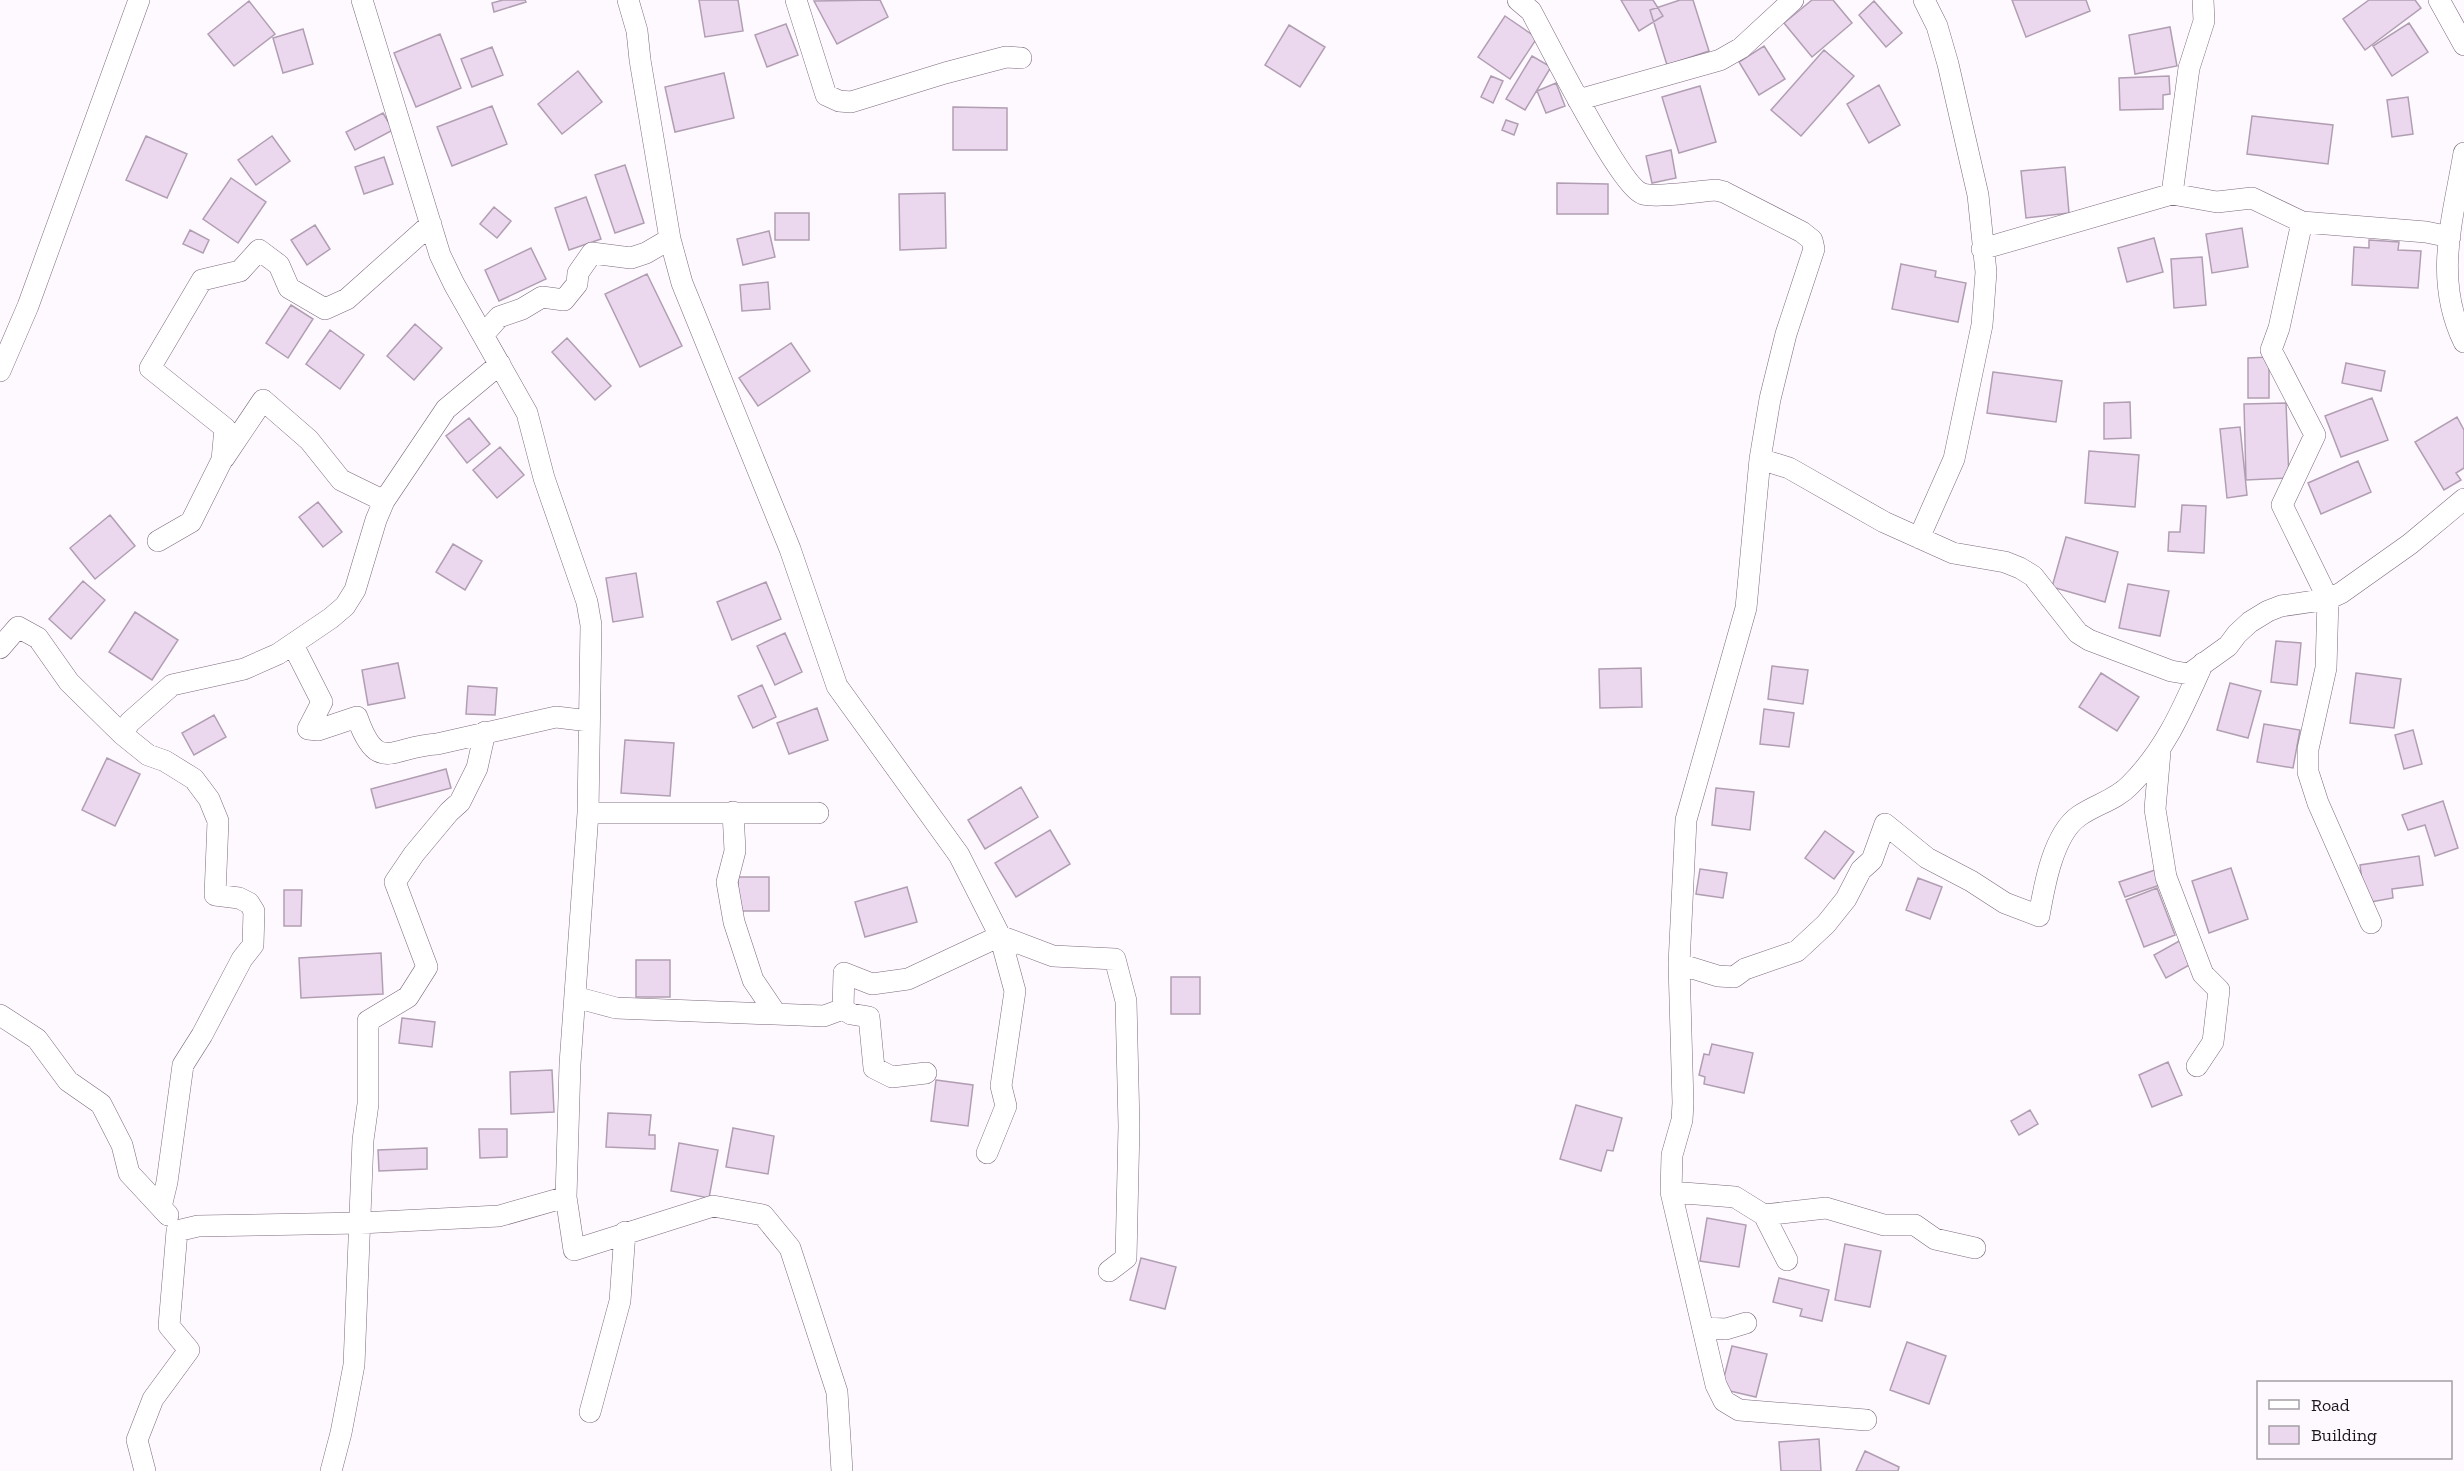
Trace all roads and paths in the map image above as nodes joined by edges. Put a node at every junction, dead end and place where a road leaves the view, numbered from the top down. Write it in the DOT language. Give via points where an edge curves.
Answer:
graph roads {
  1 [pos="139,0"];
  2 [pos="362,0"];
  3 [pos="628,0"];
  4 [pos="796,0"];
  5 [pos="1518,0"];
  6 [pos="1793,0"];
  7 [pos="1924,0"];
  8 [pos="2203,0"];
  9 [pos="2439,0"];
  10 [pos="2463,41"];
  11 [pos="1021,58"];
  12 [pos="1578,100"];
  13 [pos="2464,153"];
  14 [pos="2172,194"];
  15 [pos="2302,222"];
  16 [pos="431,224"];
  17 [pos="2450,237"];
  18 [pos="670,239"];
  19 [pos="1982,249"];
  20 [pos="484,334"];
  21 [pos="2464,342"];
  22 [pos="500,364"];
  23 [pos="0,371"];
  24 [pos="1760,459"];
  25 [pos="222,460"];
  26 [pos="2464,499"];
  27 [pos="384,501"];
  28 [pos="1919,538"];
  29 [pos="158,540"];
  30 [pos="2328,599"];
  31 [pos="292,645"];
  32 [pos="0,648"];
  33 [pos="2203,662"];
  34 [pos="589,721"];
  35 [pos="485,732"];
  36 [pos="122,734"];
  37 [pos="2160,752"];
  38 [pos="733,812"];
  39 [pos="588,813"];
  40 [pos="818,813"];
  41 [pos="2371,923"];
  42 [pos="1000,936"];
  43 [pos="1679,964"];
  44 [pos="575,997"];
  45 [pos="843,1009"];
  46 [pos="776,1014"];
  47 [pos="0,1015"];
  48 [pos="2197,1066"];
  49 [pos="926,1074"];
  50 [pos="987,1153"];
  51 [pos="1671,1192"];
  52 [pos="566,1197"];
  53 [pos="161,1207"];
  54 [pos="1764,1215"];
  55 [pos="360,1222"];
  56 [pos="177,1231"];
  57 [pos="626,1232"];
  58 [pos="1975,1248"];
  59 [pos="1787,1260"];
  60 [pos="1109,1271"];
  61 [pos="1746,1323"];
  62 [pos="1704,1328"];
  63 [pos="590,1412"];
  64 [pos="1866,1420"];
  65 [pos="145,1471"];
  66 [pos="331,1471"];
  67 [pos="842,1471"];
  1 -- 23 [label="street" via="28,306"];
  2 -- 16 [label="street"];
  3 -- 18 [label="street" via="637,31"];
  4 -- 11 [label="street" via="826,95 839,101 851,102 1006,57"];
  5 -- 12 [label="street" via="1532,11"];
  6 -- 12 [label="street" via="1740,48 1719,60"];
  7 -- 19 [label="street" via="1937,26 1948,64 1978,195"];
  8 -- 14 [label="street" via="2204,21 2189,68"];
  9 -- 10 [label="street"];
  12 -- 24 [label="street" via="1636,190 1649,195 1716,190 1738,198 1812,240 1814,249 1770,399"];
  13 -- 17 [label="street"];
  14 -- 15 [label="street" via="2217,202 2252,198"];
  14 -- 19 [label="street"];
  15 -- 17 [label="street"];
  15 -- 30 [label="street" via="2271,350 2315,435 2282,505"];
  16 -- 20 [label="street" via="440,255"];
  16 -- 25 [label="street" via="347,299 325,309 289,288 279,266 259,250 240,271 202,280 150,368 225,428"];
  17 -- 21 [label="street" via="2446,265 2448,294"];
  18 -- 20 [label="street" via="631,258 592,253 564,300 543,297 499,317"];
  18 -- 42 [label="street" via="682,283 790,549 837,686 959,855"];
  19 -- 28 [label="street" via="1986,272 1982,325 1954,459"];
  20 -- 22 [label="street"];
  22 -- 27 [label="street" via="446,409"];
  22 -- 34 [label="street" via="528,413 544,478 587,602 591,625"];
  24 -- 28 [label="street" via="1789,468"];
  24 -- 43 [label="street" via="1746,608 1686,820"];
  25 -- 27 [label="street" via="263,400 309,440 341,480"];
  25 -- 29 [label="street" via="190,522"];
  26 -- 30 [label="street" via="2409,544"];
  27 -- 31 [label="street" via="355,590 345,606"];
  28 -- 33 [label="street" via="1953,553 2005,562 2033,576 2078,633 2089,640 2171,672 2189,674"];
  30 -- 33 [label="street" via="2268,611"];
  30 -- 41 [label="street" via="2326,669 2308,749 2308,772"];
  31 -- 35 [label="street" via="322,702 308,729 318,730 357,717 364,736 376,751 394,755 418,745"];
  31 -- 36 [label="street" via="244,669 172,685"];
  32 -- 36 [label="street" via="18,627 38,638 69,682"];
  33 -- 37 [label="street"];
  34 -- 35 [label="street" via="556,717"];
  34 -- 39 [label="street"];
  35 -- 55 [label="street" via="477,768 460,802 395,882 427,967 408,998 368,1021 368,1104"];
  36 -- 53 [label="street" via="148,755 194,779 209,799 218,821 215,896 239,898 254,911 253,945 183,1065"];
  37 -- 43 [label="street" via="2129,787 2067,826 2046,877 2039,916 2005,903 1927,858 1885,824 1872,860 1861,870 1846,898 1797,951 1745,969 1734,978"];
  37 -- 48 [label="street" via="2155,809 2166,877 2203,974 2219,990 2213,1042"];
  38 -- 39 [label="street"];
  38 -- 40 [label="street"];
  38 -- 46 [label="street" via="735,851 727,882 734,922 753,980"];
  39 -- 44 [label="street"];
  42 -- 45 [label="street" via="908,979 872,984 844,973"];
  42 -- 50 [label="street" via="1015,991 1001,1086 1006,1106"];
  42 -- 60 [label="street" via="1053,956 1115,959 1126,1001 1129,1126 1126,1258"];
  43 -- 51 [label="street" via="1683,1103 1672,1155"];
  44 -- 46 [label="street" via="616,1008"];
  44 -- 52 [label="street"];
  45 -- 46 [label="street" via="824,1016"];
  45 -- 49 [label="street" via="869,1017 874,1068 892,1077"];
  47 -- 53 [label="street" via="38,1039 68,1080 101,1104 122,1145 129,1173"];
  51 -- 54 [label="street" via="1735,1197"];
  51 -- 62 [label="street"];
  52 -- 55 [label="street" via="499,1216"];
  52 -- 57 [label="street" via="574,1250"];
  53 -- 56 [label="street"];
  54 -- 58 [label="street" via="1826,1208 1884,1226 1915,1226 1935,1239"];
  54 -- 59 [label="street"];
  55 -- 56 [label="street" via="198,1226"];
  55 -- 66 [label="street" via="354,1365"];
  56 -- 65 [label="street" via="169,1326 189,1350 153,1399 137,1440"];
  57 -- 63 [label="street" via="620,1301"];
  57 -- 67 [label="street" via="712,1206 763,1215 790,1248 837,1392"];
  61 -- 62 [label="street" via="1726,1329"];
  62 -- 64 [label="street" via="1716,1385 1730,1406 1739,1410"];
}
